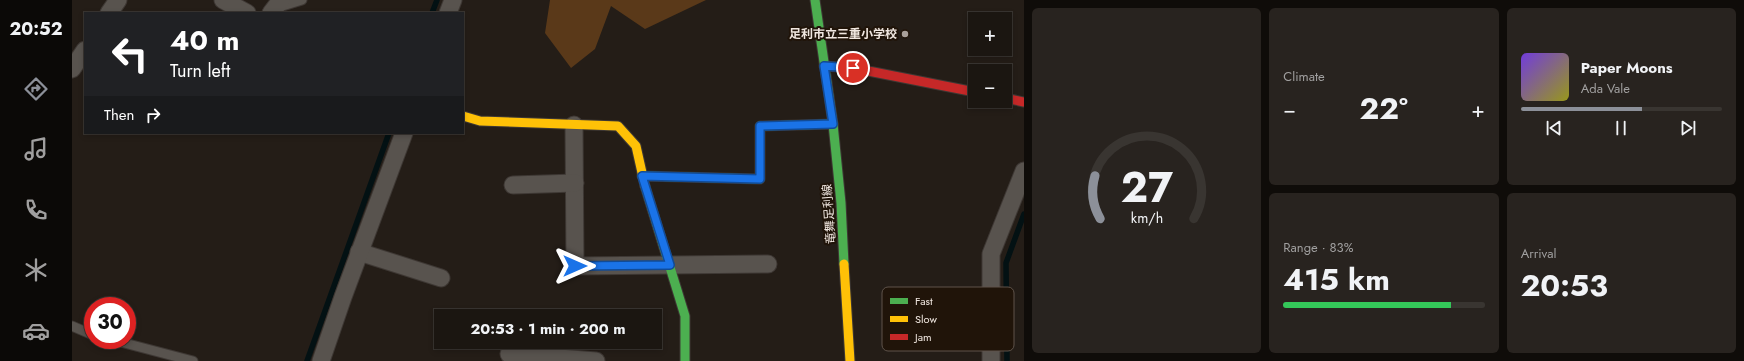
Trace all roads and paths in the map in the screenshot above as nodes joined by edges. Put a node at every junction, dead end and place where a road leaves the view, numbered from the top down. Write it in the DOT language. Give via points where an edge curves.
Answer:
graph roads {
  1 [pos="118,0"];
  2 [pos="223,0"];
  3 [pos="302,0"];
  4 [pos="453,0"];
  5 [pos="815,0"];
  6 [pos="275,7"];
  7 [pos="110,12"];
  8 [pos="245,12"];
  9 [pos="448,12"];
  10 [pos="84,51"];
  11 [pos="824,66"];
  12 [pos="72,69"];
  13 [pos="968,91"];
  14 [pos="1012,99"];
  15 [pos="1024,102"];
  16 [pos="464,116"];
  17 [pos="833,124"];
  18 [pos="574,125"];
  19 [pos="404,134"];
  20 [pos="1024,171"];
  21 [pos="642,176"];
  22 [pos="575,183"];
  23 [pos="513,185"];
  24 [pos="359,252"];
  25 [pos="768,264"];
  26 [pos="670,265"];
  27 [pos="441,278"];
  28 [pos="991,287"];
  29 [pos="72,326"];
  30 [pos="84,331"];
  31 [pos="136,346"];
  32 [pos="509,354"];
  33 [pos="193,361"];
  34 [pos="321,361"];
  35 [pos="596,361"];
  36 [pos="685,361"];
  37 [pos="850,361"];
  1 -- 7 [label="street"];
  2 -- 8 [label="street"];
  3 -- 6 [label="lane"];
  4 -- 9 [label="street"];
  5 -- 11 [label="street, 竜舞足利線"];
  10 -- 12 [label="street"];
  11 -- 13 [label="street" via="853,68"];
  11 -- 17 [label="street, 竜舞足利線"];
  14 -- 15 [label="street"];
  16 -- 18 [label="street" via="480,121"];
  17 -- 21 [label="street" via="760,126 760,179"];
  17 -- 37 [label="street, 竜舞足利線" via="841,203"];
  18 -- 21 [label="street" via="618,126 636,146"];
  18 -- 22 [label="street"];
  19 -- 24 [label="street"];
  20 -- 28 [label="street" via="991,254"];
  21 -- 26 [label="street"];
  22 -- 23 [label="street"];
  22 -- 26 [label="street" via="575,266"];
  24 -- 27 [label="street"];
  24 -- 34 [label="street"];
  25 -- 26 [label="street"];
  26 -- 36 [label="street" via="685,316"];
  29 -- 30 [label="lane"];
  31 -- 33 [label="lane"];
  32 -- 35 [label="street"];
}
